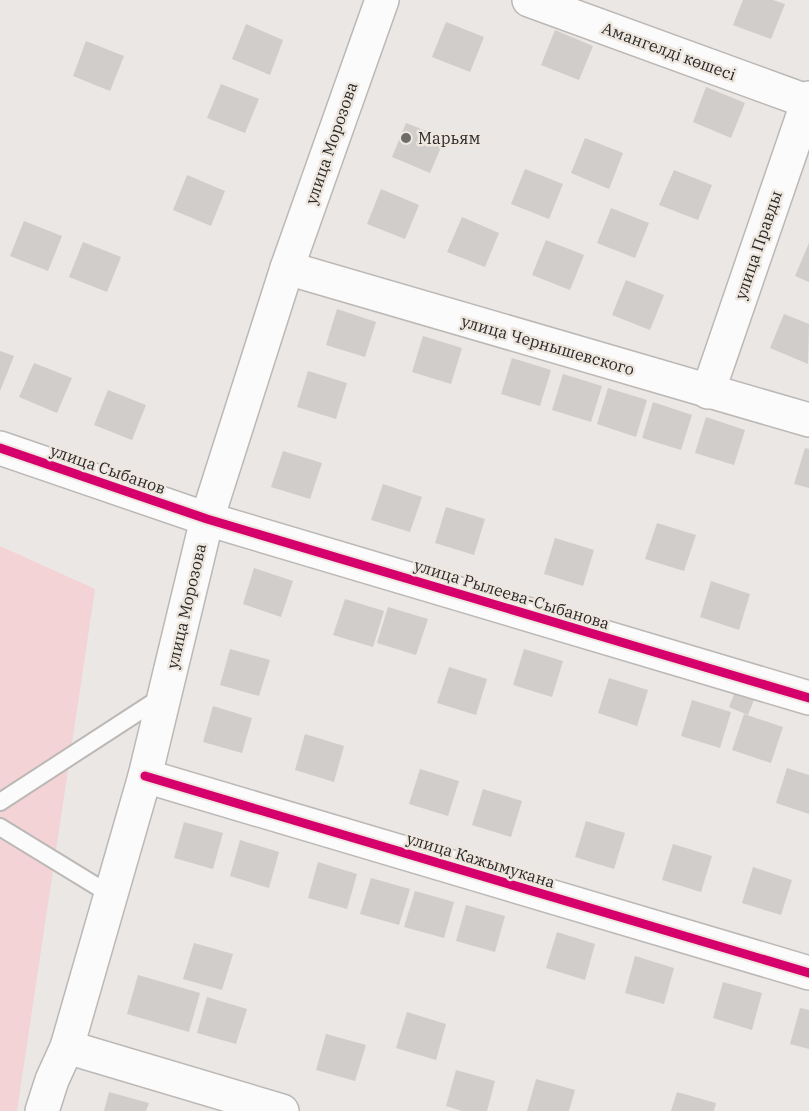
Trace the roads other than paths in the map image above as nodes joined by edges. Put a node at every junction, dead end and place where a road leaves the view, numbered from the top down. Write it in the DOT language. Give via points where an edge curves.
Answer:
graph roads {
  1 [pos="382,0"];
  2 [pos="529,0"];
  3 [pos="808,101"];
  4 [pos="287,268"];
  5 [pos="708,392"];
  6 [pos="809,420"];
  7 [pos="0,448"];
  8 [pos="207,519"];
  9 [pos="166,695"];
  10 [pos="809,698"];
  11 [pos="145,776"];
  12 [pos="0,802"];
  13 [pos="0,827"];
  14 [pos="111,895"];
  15 [pos="809,973"];
  16 [pos="67,1047"];
  17 [pos="52,1080"];
  18 [pos="30,1111"];
  19 [pos="42,1111"];
  20 [pos="282,1111"];
  1 -- 4 [label="street, улица Морозова"];
  2 -- 3 [label="street, Амангелді көшесі"];
  3 -- 5 [label="street, улица Правды"];
  4 -- 5 [label="street, улица Чернышевского"];
  4 -- 8 [label="street, улица Морозова"];
  5 -- 6 [label="street, улица Чернышевского"];
  7 -- 8 [label="street, улица Сыбанов"];
  8 -- 9 [label="street, улица Морозова"];
  8 -- 10 [label="street, улица Рылеева-Сыбанова"];
  9 -- 11 [label="street, улица Морозова"];
  9 -- 12 [label="lane"];
  11 -- 14 [label="street, улица Морозова"];
  11 -- 15 [label="street, улица Кажымукана"];
  13 -- 14 [label="lane"];
  14 -- 16 [label="street, улица Морозова"];
  16 -- 17 [label="street, улица Морозова"];
  16 -- 20 [label="street"];
  17 -- 18 [label="street, улица Морозова"];
  17 -- 19 [label="street, улица Морозова"];
}
